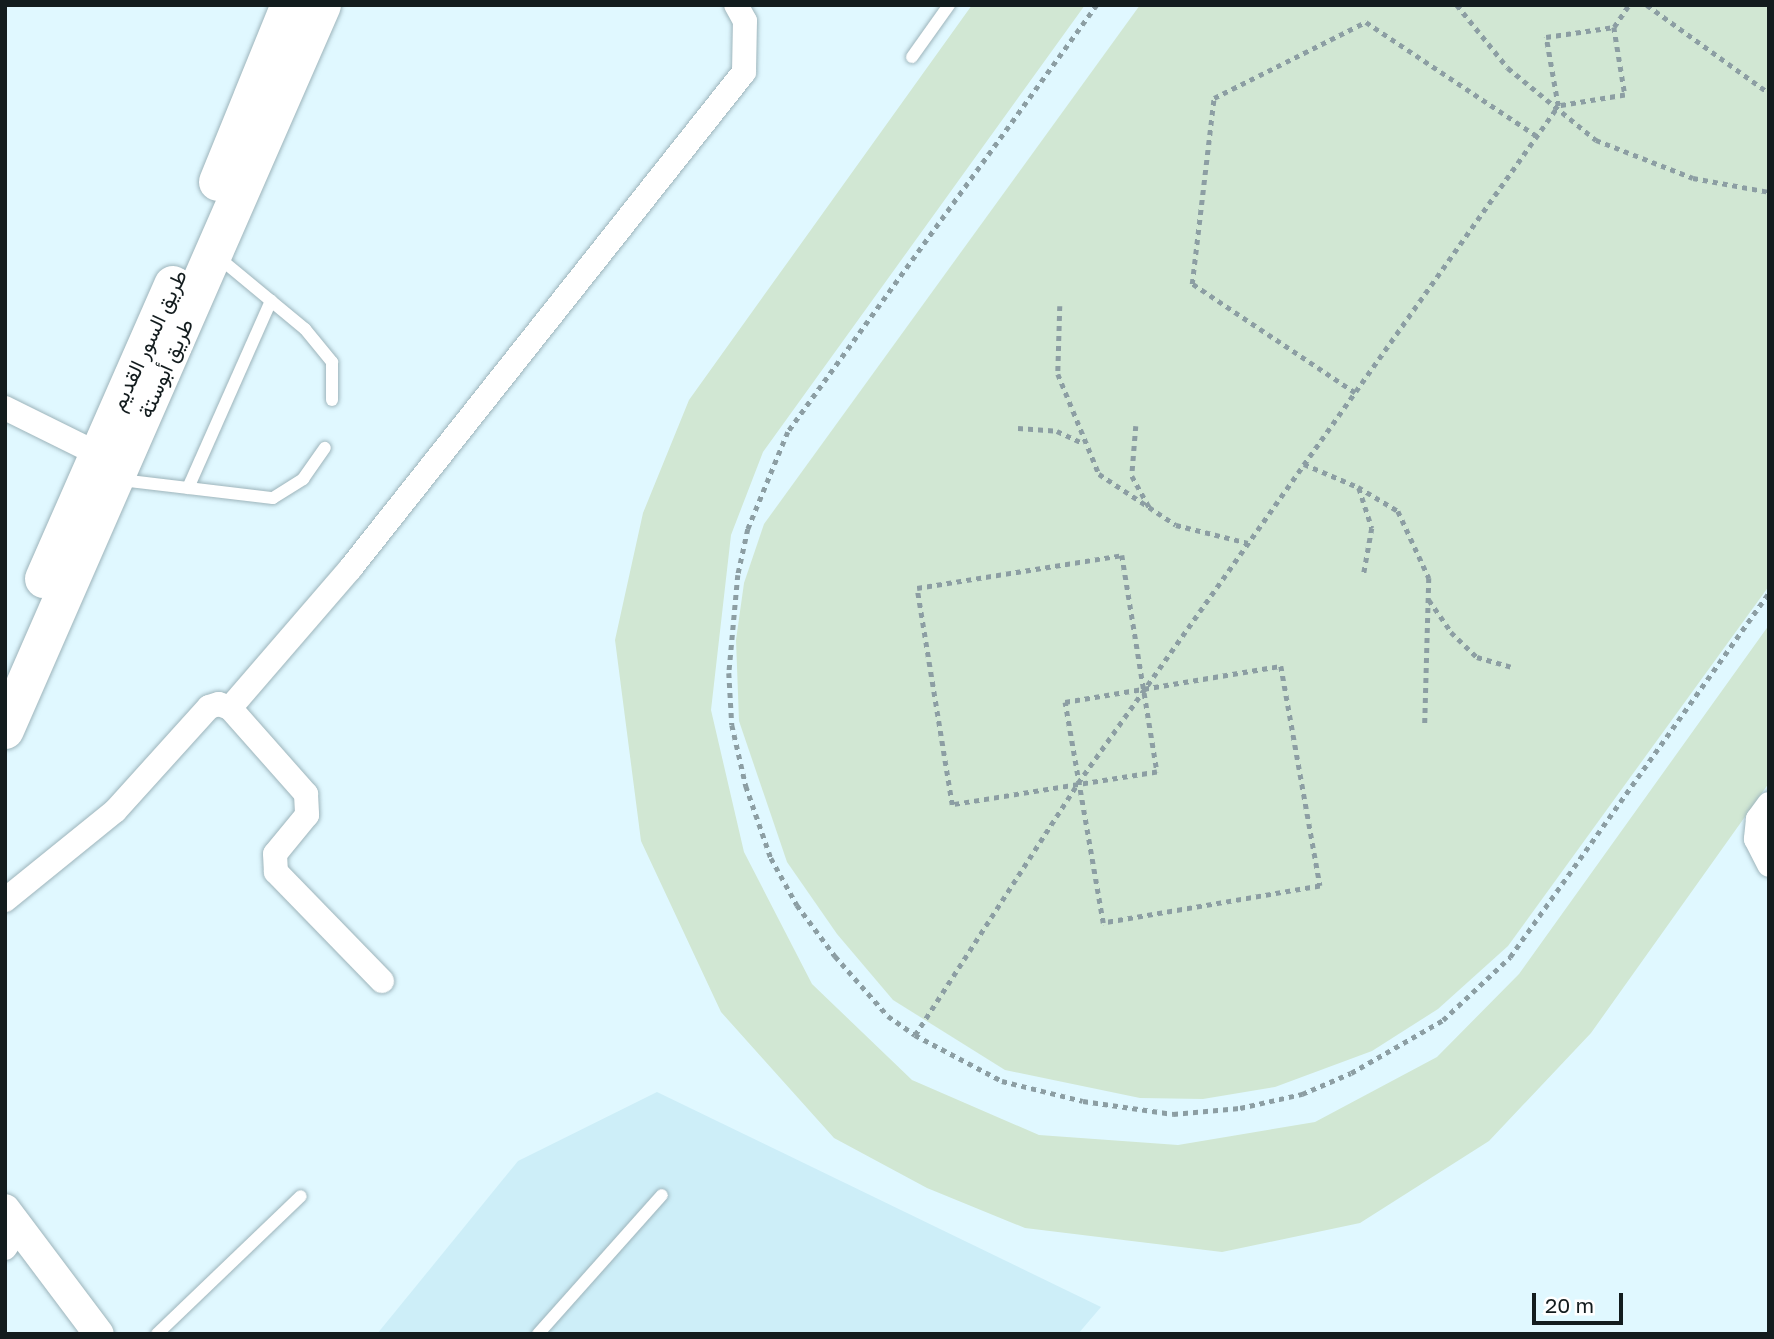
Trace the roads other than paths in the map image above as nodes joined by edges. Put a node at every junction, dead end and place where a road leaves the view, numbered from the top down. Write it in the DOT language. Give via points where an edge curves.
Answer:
graph roads {
  1 [pos="290,5"];
  2 [pos="322,5"];
  3 [pos="736,5"];
  4 [pos="949,5"];
  5 [pos="912,57"];
  6 [pos="261,112"];
  7 [pos="215,254"];
  8 [pos="271,301"];
  9 [pos="332,400"];
  10 [pos="5,408"];
  11 [pos="325,448"];
  12 [pos="106,466"];
  13 [pos="188,488"];
  14 [pos="5,673"];
  15 [pos="230,708"];
  16 [pos="5,730"];
  17 [pos="1769,804"];
  18 [pos="1769,865"];
  19 [pos="5,901"];
  20 [pos="382,981"];
  21 [pos="662,1195"];
  22 [pos="301,1196"];
  23 [pos="10,1228"];
  24 [pos="94,1332"];
  25 [pos="157,1334"];
  26 [pos="538,1334"];
  1 -- 6 [label="main road, طريق السور القديم"];
  2 -- 6 [label="main road, طريق أبوستة"];
  3 -- 15 [label="street" via="745,21 744,72 350,569"];
  4 -- 5 [label="lane"];
  6 -- 7 [label="main road, طريق أبوستة"];
  6 -- 12 [label="main road, طريق السور القديم" via="196,235"];
  7 -- 8 [label="lane"];
  7 -- 12 [label="main road, طريق أبوستة"];
  8 -- 9 [label="lane" via="305,329 331,362"];
  8 -- 13 [label="lane"];
  10 -- 12 [label="street"];
  11 -- 13 [label="lane" via="303,480 273,498"];
  12 -- 13 [label="lane"];
  12 -- 14 [label="main road, طريق السور القديم"];
  12 -- 16 [label="main road, طريق أبوستة"];
  15 -- 19 [label="street" via="209,707 115,811"];
  15 -- 20 [label="street" via="306,794 307,815 275,854 276,872"];
  17 -- 18 [label="street" via="1758,819 1756,839"];
  21 -- 26 [label="lane"];
  22 -- 25 [label="lane"];
  23 -- 24 [label="street"];
}
